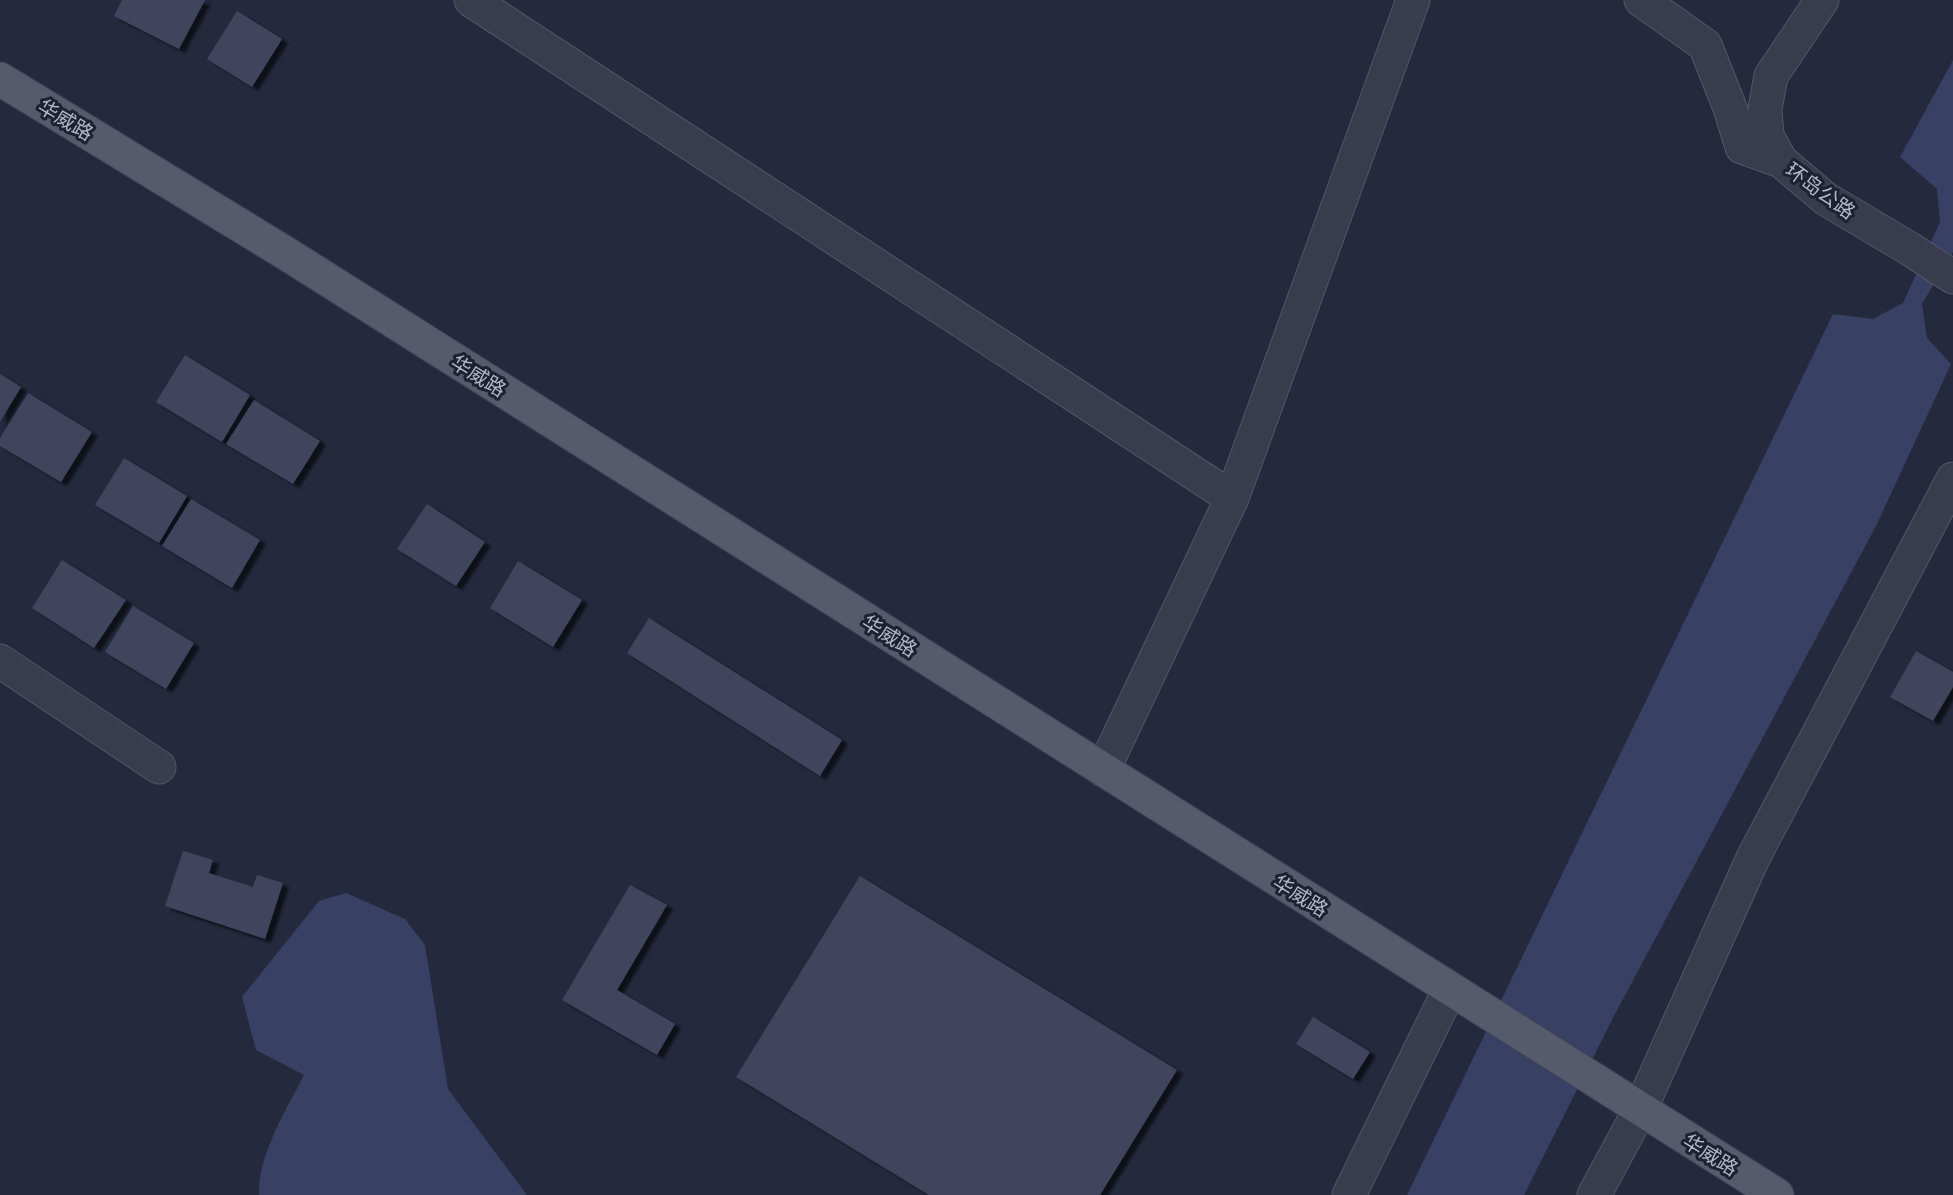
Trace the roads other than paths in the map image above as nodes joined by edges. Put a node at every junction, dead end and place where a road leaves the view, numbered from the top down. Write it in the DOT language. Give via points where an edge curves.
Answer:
graph roads {
  1 [pos="471,0"];
  2 [pos="1413,0"];
  3 [pos="1641,0"];
  4 [pos="1822,0"];
  5 [pos="0,80"];
  6 [pos="1781,161"];
  7 [pos="1953,277"];
  8 [pos="1953,479"];
  9 [pos="1232,498"];
  10 [pos="0,661"];
  11 [pos="159,767"];
  12 [pos="1103,770"];
  13 [pos="1450,989"];
  14 [pos="1640,1110"];
  15 [pos="1349,1195"];
  16 [pos="1594,1195"];
  17 [pos="1777,1195"];
  1 -- 9 [label="street"];
  2 -- 9 [label="street"];
  3 -- 6 [label="street" via="1705,45 1743,147"];
  4 -- 6 [label="street, 环岛公路" via="1771,76 1765,108 1767,136"];
  5 -- 12 [label="main road, 华威路" via="287,254"];
  6 -- 7 [label="street, 环岛公路" via="1826,200"];
  8 -- 14 [label="street" via="1753,858"];
  9 -- 12 [label="street"];
  10 -- 11 [label="street"];
  12 -- 13 [label="main road, 华威路"];
  13 -- 14 [label="main road, 华威路"];
  13 -- 15 [label="street"];
  14 -- 16 [label="street"];
  14 -- 17 [label="main road, 华威路"];
}
